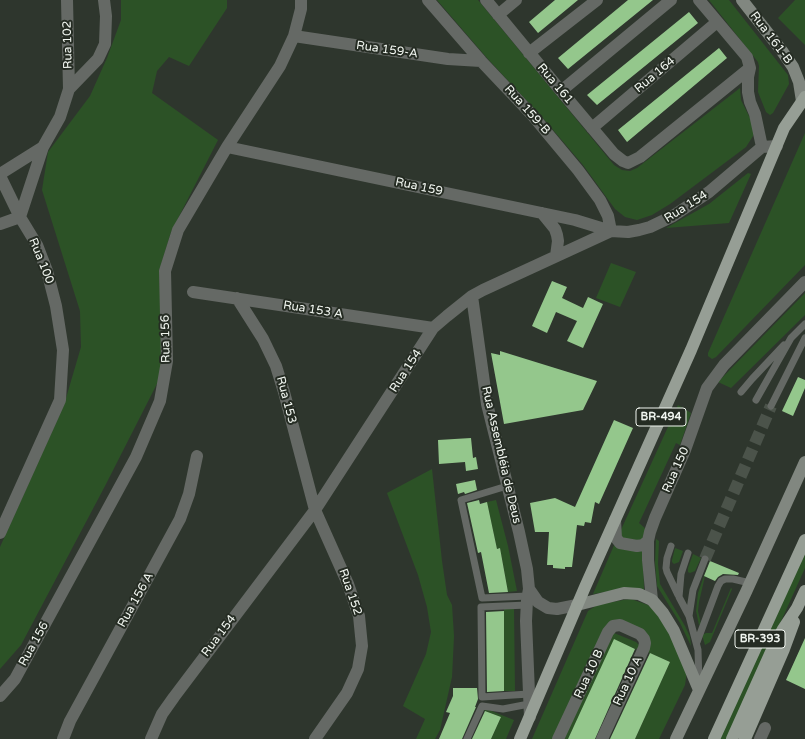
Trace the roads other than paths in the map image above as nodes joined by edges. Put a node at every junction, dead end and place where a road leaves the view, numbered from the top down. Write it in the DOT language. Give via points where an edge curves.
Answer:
graph roads {
  1 [pos="67,0"];
  2 [pos="104,0"];
  3 [pos="301,0"];
  4 [pos="428,0"];
  5 [pos="486,0"];
  6 [pos="516,0"];
  7 [pos="597,0"];
  8 [pos="671,0"];
  9 [pos="698,0"];
  10 [pos="742,0"];
  11 [pos="498,14"];
  12 [pos="717,22"];
  13 [pos="294,36"];
  14 [pos="529,53"];
  15 [pos="481,61"];
  16 [pos="750,68"];
  17 [pos="69,90"];
  18 [pos="561,91"];
  19 [pos="803,99"];
  20 [pos="592,128"];
  21 [pos="777,146"];
  22 [pos="43,147"];
  23 [pos="227,147"];
  24 [pos="762,147"];
  25 [pos="0,175"];
  26 [pos="542,213"];
  27 [pos="20,217"];
  28 [pos="0,224"];
  29 [pos="611,231"];
  30 [pos="556,256"];
  31 [pos="805,282"];
  32 [pos="193,292"];
  33 [pos="472,296"];
  34 [pos="237,298"];
  35 [pos="805,324"];
  36 [pos="434,328"];
  37 [pos="791,338"];
  38 [pos="805,338"];
  39 [pos="741,392"];
  40 [pos="756,400"];
  41 [pos="771,406"];
  42 [pos="197,456"];
  43 [pos="805,462"];
  44 [pos="507,486"];
  45 [pos="5,508"];
  46 [pos="315,510"];
  47 [pos="615,520"];
  48 [pos="0,533"];
  49 [pos="805,540"];
  50 [pos="648,541"];
  51 [pos="671,546"];
  52 [pos="688,553"];
  53 [pos="705,559"];
  54 [pos="750,583"];
  55 [pos="805,591"];
  56 [pos="528,597"];
  57 [pos="679,597"];
  58 [pos="652,600"];
  59 [pos="577,605"];
  60 [pos="797,608"];
  61 [pos="689,616"];
  62 [pos="630,629"];
  63 [pos="697,642"];
  64 [pos="699,690"];
  65 [pos="0,696"];
  66 [pos="529,699"];
  67 [pos="530,716"];
  68 [pos="765,728"];
  69 [pos="63,739"];
  70 [pos="151,739"];
  71 [pos="315,739"];
  72 [pos="467,739"];
  73 [pos="520,739"];
  74 [pos="558,739"];
  75 [pos="602,739"];
  76 [pos="676,739"];
  77 [pos="714,739"];
  78 [pos="732,739"];
  79 [pos="745,739"];
  80 [pos="760,739"];
  1 -- 17 [label="street, Rua 102"];
  2 -- 17 [label="street" via="105,44 98,59"];
  3 -- 13 [label="street, Rua 156"];
  4 -- 15 [label="street, Rua 159-B"];
  5 -- 11 [label="street, Rua 161"];
  6 -- 11 [label="street"];
  7 -- 14 [label="street"];
  8 -- 18 [label="street"];
  9 -- 12 [label="street"];
  10 -- 19 [label="main road, Rua 161-B" via="793,67"];
  11 -- 14 [label="street, Rua 161"];
  12 -- 16 [label="street" via="747,56"];
  12 -- 20 [label="street, Rua 164"];
  13 -- 15 [label="street, Rua 159-A" via="448,59"];
  13 -- 23 [label="street, Rua 156" via="280,66"];
  14 -- 18 [label="street, Rua 161"];
  15 -- 29 [label="street, Rua 159-B" via="538,122 590,184 608,216"];
  16 -- 20 [label="street, Rua 161" via="640,157 628,163 619,158"];
  16 -- 24 [label="street" via="748,92"];
  17 -- 22 [label="street" via="60,117"];
  18 -- 20 [label="street, Rua 161"];
  19 -- 21 [label="main road, BR-494" via="790,118"];
  21 -- 24 [label="street"];
  21 -- 47 [label="main road, BR-494" via="691,350"];
  22 -- 25 [label="street"];
  22 -- 27 [label="street"];
  23 -- 26 [label="street, Rua 159"];
  23 -- 65 [label="street, Rua 156" via="178,230 165,271 167,361 160,401 136,457 15,679"];
  24 -- 29 [label="street, Rua 154" via="709,192 673,216 639,230"];
  25 -- 27 [label="street, Rua 100"];
  26 -- 29 [label="street, Rua 159"];
  26 -- 30 [label="street" via="557,235"];
  27 -- 28 [label="street"];
  27 -- 45 [label="street, Rua 100" via="37,245 47,271 63,350 60,400"];
  29 -- 30 [label="street, Rua 154"];
  30 -- 33 [label="street, Rua 154"];
  31 -- 50 [label="street, Rua 150" via="706,388 685,450 654,518"];
  32 -- 34 [label="street, Rua 153 A"];
  33 -- 36 [label="street, Rua 154"];
  33 -- 44 [label="street, Rua Assembléia de Deus" via="487,404"];
  34 -- 36 [label="street, Rua 153 A"];
  34 -- 46 [label="street, Rua 153" via="263,339 276,366"];
  35 -- 37 [label="lane"];
  36 -- 46 [label="street, Rua 154"];
  37 -- 39 [label="lane"];
  37 -- 40 [label="lane"];
  38 -- 41 [label="lane"];
  42 -- 69 [label="street, Rua 156 A" via="189,494 180,519 70,721"];
  43 -- 54 [label="main road"];
  44 -- 56 [label="street, Rua Assembléia de Deus" via="525,557"];
  44 -- 56 [label="lane" via="461,500 482,598"];
  45 -- 48 [label="street, Rua 100"];
  46 -- 70 [label="street, Rua 154" via="174,697 162,714"];
  46 -- 71 [label="street, Rua 152" via="352,594 359,616 362,646 360,663 352,684"];
  47 -- 50 [label="street" via="616,538 620,543 642,546"];
  47 -- 59 [label="main road, BR-494"];
  49 -- 77 [label="main road, BR-393"];
  50 -- 58 [label="street, Rua 150"];
  51 -- 57 [label="lane" via="667,558 667,572"];
  52 -- 57 [label="lane" via="681,574"];
  53 -- 61 [label="lane" via="693,590"];
  54 -- 63 [label="lane" via="733,578 722,581"];
  54 -- 64 [label="main road"];
  55 -- 60 [label="main road, BR-393"];
  56 -- 59 [label="street, Rua Assembléia de Deus" via="548,608"];
  56 -- 66 [label="street, Rua Assembléia de Deus" via="526,621"];
  56 -- 66 [label="lane" via="481,607 482,697"];
  57 -- 61 [label="lane"];
  58 -- 59 [label="main road" via="639,594 624,593"];
  58 -- 64 [label="main road" via="674,631"];
  59 -- 67 [label="main road, BR-494"];
  60 -- 78 [label="main road, BR-393" via="771,652"];
  60 -- 79 [label="main road" via="788,639"];
  61 -- 63 [label="lane"];
  62 -- 74 [label="street, Rua 10 B" via="616,625 610,629"];
  62 -- 75 [label="street, Rua 10 A" via="642,636 644,648"];
  63 -- 64 [label="lane"];
  64 -- 76 [label="main road"];
  66 -- 67 [label="street, Rua Assembléia de Deus"];
  66 -- 72 [label="lane" via="503,709 482,706"];
  67 -- 73 [label="main road, BR-494"];
  68 -- 80 [label="street"];
}
